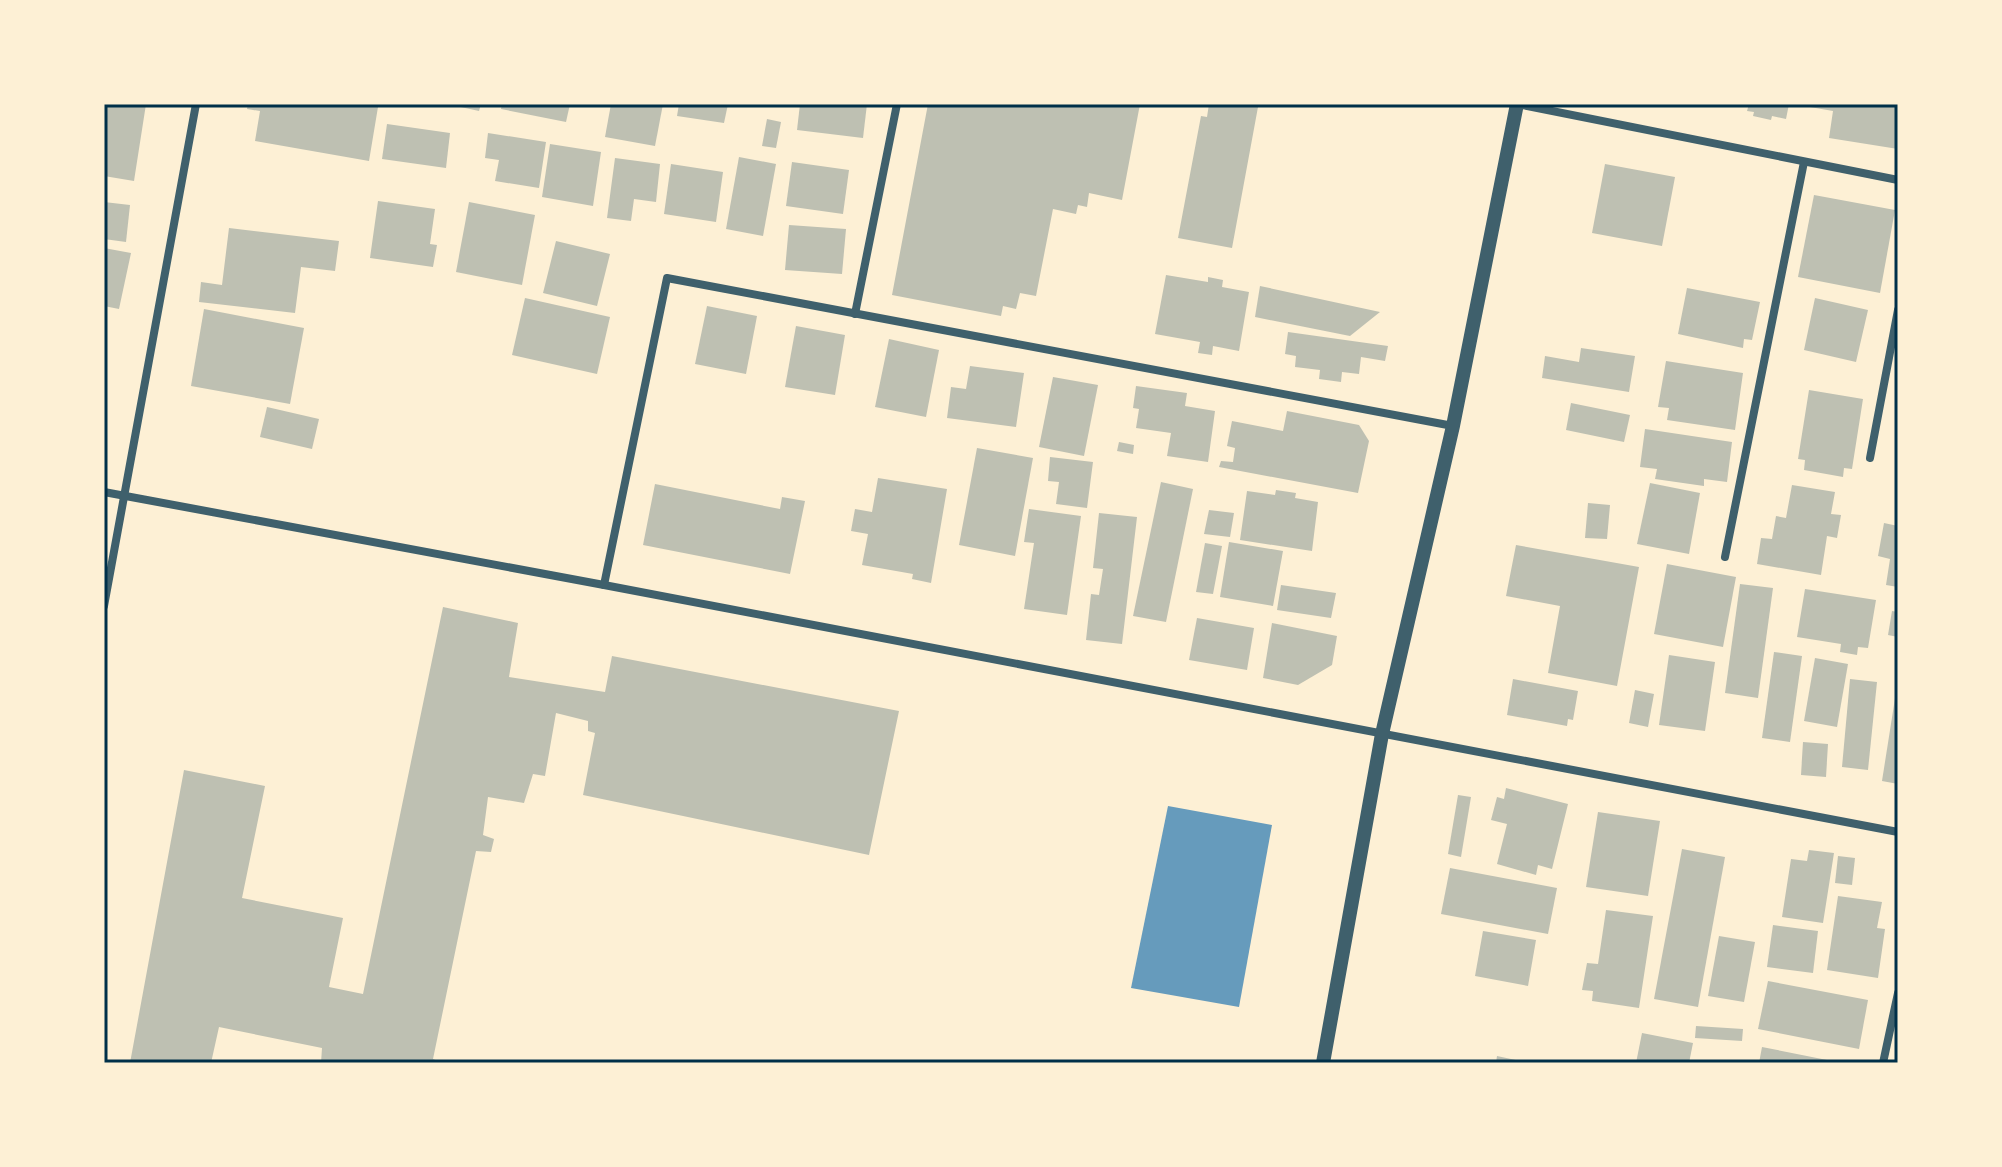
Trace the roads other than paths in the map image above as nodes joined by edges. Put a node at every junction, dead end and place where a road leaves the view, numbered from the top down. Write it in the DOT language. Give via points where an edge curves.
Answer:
graph roads {
  1 [pos="196,104"];
  2 [pos="897,104"];
  3 [pos="1517,104"];
  4 [pos="1804,162"];
  5 [pos="1898,180"];
  6 [pos="1898,310"];
  7 [pos="855,314"];
  8 [pos="1453,426"];
  9 [pos="1870,458"];
  10 [pos="104,492"];
  11 [pos="126,497"];
  12 [pos="1725,557"];
  13 [pos="604,585"];
  14 [pos="104,606"];
  15 [pos="1382,734"];
  16 [pos="1898,832"];
  17 [pos="1898,993"];
  18 [pos="1323,1063"];
  19 [pos="1883,1063"];
  1 -- 11 [label="street"];
  2 -- 7 [label="street"];
  3 -- 4 [label="street"];
  3 -- 8 [label="street"];
  4 -- 5 [label="street"];
  4 -- 12 [label="street"];
  6 -- 9 [label="street"];
  7 -- 8 [label="street"];
  7 -- 13 [label="street" via="667,278"];
  8 -- 15 [label="street"];
  10 -- 11 [label="street"];
  11 -- 13 [label="street"];
  11 -- 14 [label="street"];
  13 -- 15 [label="street"];
  15 -- 16 [label="street"];
  15 -- 18 [label="street"];
  17 -- 19 [label="street"];
}
